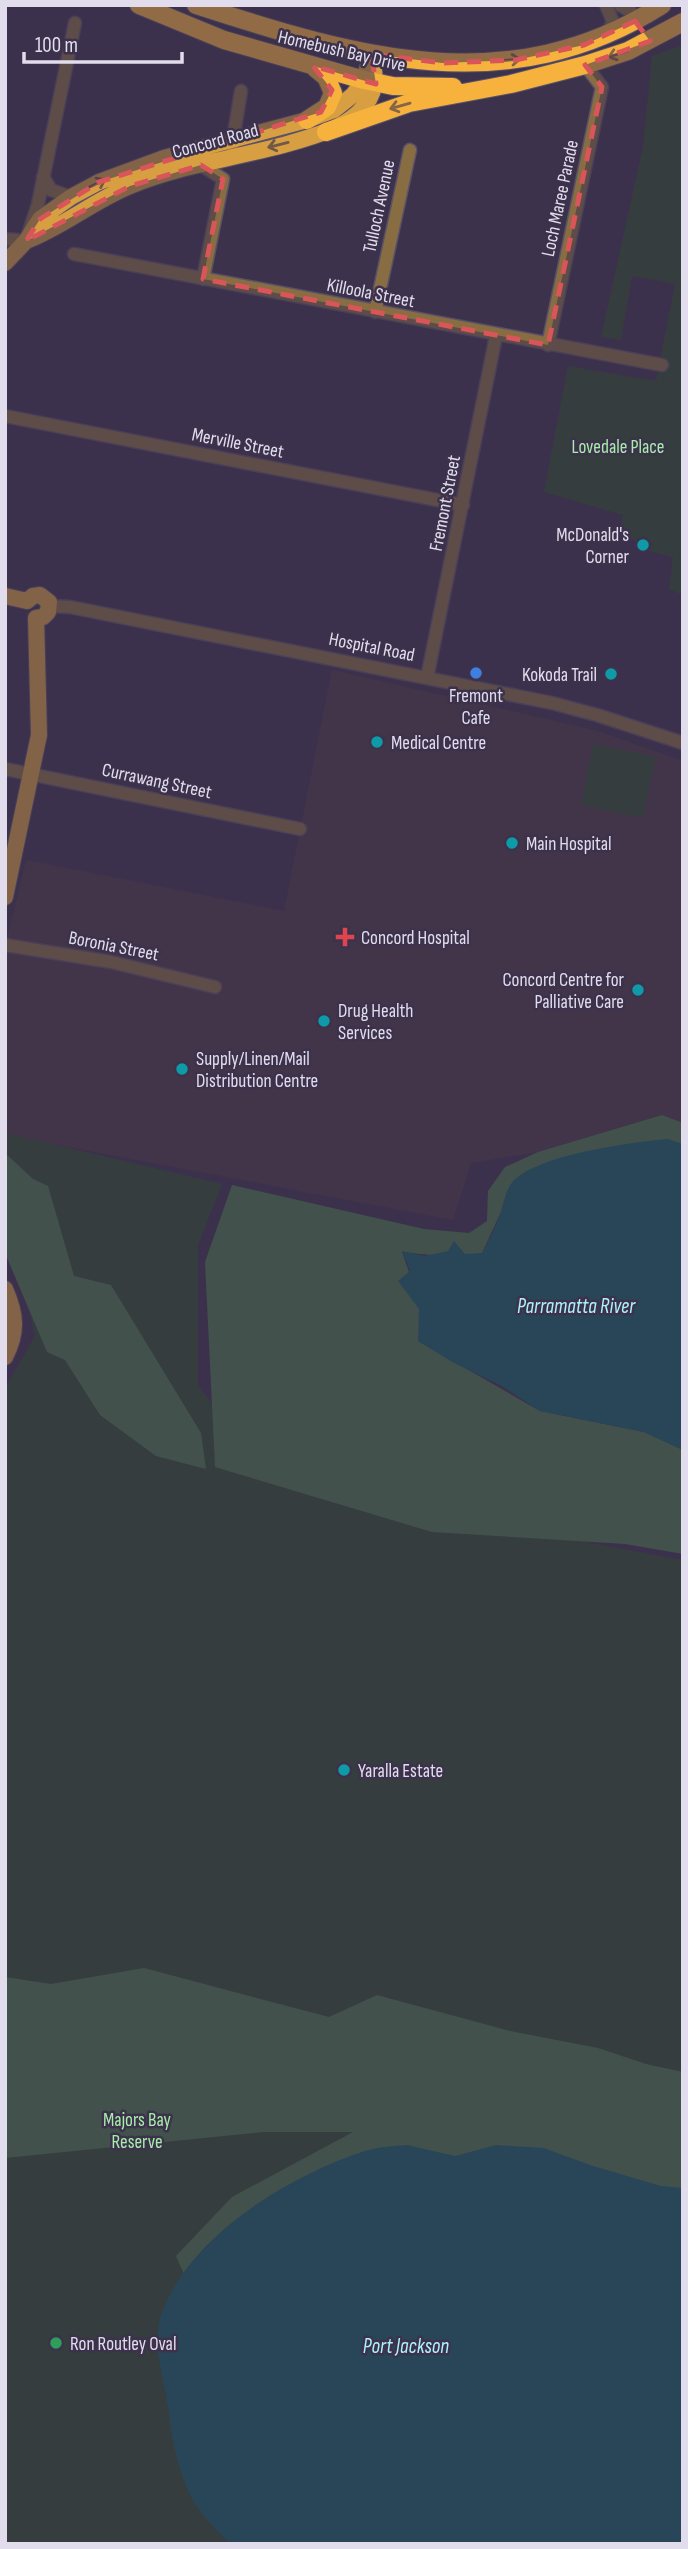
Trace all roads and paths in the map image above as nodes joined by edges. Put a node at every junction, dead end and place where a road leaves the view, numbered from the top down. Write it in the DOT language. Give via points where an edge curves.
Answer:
graph roads {
  1 [pos="139,5"];
  2 [pos="196,5"];
  3 [pos="606,5"];
  4 [pos="620,5"];
  5 [pos="662,5"];
  6 [pos="640,14"];
  7 [pos="683,22"];
  8 [pos="75,23"];
  9 [pos="605,37"];
  10 [pos="650,41"];
  11 [pos="371,54"];
  12 [pos="585,65"];
  13 [pos="313,66"];
  14 [pos="370,82"];
  15 [pos="502,86"];
  16 [pos="241,91"];
  17 [pos="307,120"];
  18 [pos="326,132"];
  19 [pos="233,140"];
  20 [pos="410,150"];
  21 [pos="230,158"];
  22 [pos="201,165"];
  23 [pos="43,177"];
  24 [pos="71,197"];
  25 [pos="5,239"];
  26 [pos="26,241"];
  27 [pos="74,254"];
  28 [pos="5,263"];
  29 [pos="203,279"];
  30 [pos="374,312"];
  31 [pos="496,336"];
  32 [pos="548,345"];
  33 [pos="662,365"];
  34 [pos="5,416"];
  35 [pos="463,505"];
  36 [pos="5,596"];
  37 [pos="27,601"];
  38 [pos="50,606"];
  39 [pos="36,618"];
  40 [pos="427,678"];
  41 [pos="683,743"];
  42 [pos="5,769"];
  43 [pos="32,774"];
  44 [pos="300,829"];
  45 [pos="5,897"];
  46 [pos="5,945"];
  47 [pos="215,987"];
  48 [pos="5,1289"];
  49 [pos="5,1357"];
  1 -- 13 [label="highway, Homebush Bay Drive" via="224,40"];
  2 -- 11 [label="highway, Homebush Bay Drive"];
  3 -- 9 [label="street" via="613,22"];
  4 -- 6 [label="street"];
  5 -- 6 [label="highway"];
  6 -- 9 [label="highway"];
  6 -- 10 [label="highway"];
  7 -- 10 [label="highway"];
  8 -- 23 [label="street"];
  11 -- 9 [label="highway, one-way" via="473,63 547,55"];
  10 -- 12 [label="highway, one-way"];
  11 -- 14 [label="main road"];
  12 -- 15 [label="highway"];
  12 -- 32 [label="street, Loch Maree Parade" via="602,87"];
  13 -- 14 [label="highway, Homebush Bay Drive"];
  13 -- 17 [label="highway" via="326,77 333,93 324,110"];
  14 -- 15 [label="highway, Homebush Bay Drive" via="418,88"];
  14 -- 17 [label="main road, Concord Road" via="342,105"];
  14 -- 18 [label="main road, Concord Road" via="373,94 364,107"];
  15 -- 18 [label="highway, one-way" via="409,103"];
  16 -- 19 [label="street"];
  17 -- 19 [label="main road, Concord Road"];
  18 -- 21 [label="main road, Concord Road, one-way"];
  19 -- 21 [label="street"];
  24 -- 19 [label="main road, Concord Road, one-way" via="135,167"];
  20 -- 30 [label="street, Tulloch Avenue"];
  21 -- 22 [label="main road, Concord Road"];
  22 -- 26 [label="main road, Concord Road" via="130,186"];
  22 -- 29 [label="street" via="223,179"];
  23 -- 24 [label="street" via="51,191"];
  23 -- 26 [label="street"];
  24 -- 26 [label="main road, Concord Road" via="40,219"];
  25 -- 26 [label="street"];
  26 -- 28 [label="main road, Concord Road"];
  27 -- 29 [label="street, Killoola Street"];
  29 -- 30 [label="street, Killoola Street"];
  30 -- 31 [label="street, Killoola Street"];
  31 -- 32 [label="street, Killoola Street"];
  31 -- 35 [label="street, Fremont Street"];
  32 -- 33 [label="street, Killoola Street"];
  34 -- 35 [label="street, Merville Street"];
  35 -- 40 [label="street, Fremont Street"];
  36 -- 37 [label="main road"];
  37 -- 38 [label="main road" via="40,595"];
  37 -- 39 [label="main road" via="27,612"];
  38 -- 39 [label="main road" via="46,615"];
  38 -- 40 [label="street, Hospital Road"];
  39 -- 43 [label="main road" via="39,735"];
  40 -- 41 [label="street, Hospital Road" via="563,706"];
  42 -- 43 [label="street, Currawang Street"];
  43 -- 44 [label="street, Currawang Street"];
  43 -- 45 [label="main road"];
  46 -- 47 [label="street, Boronia Street" via="111,962"];
  48 -- 49 [label="main road" via="16,1324"];
}
